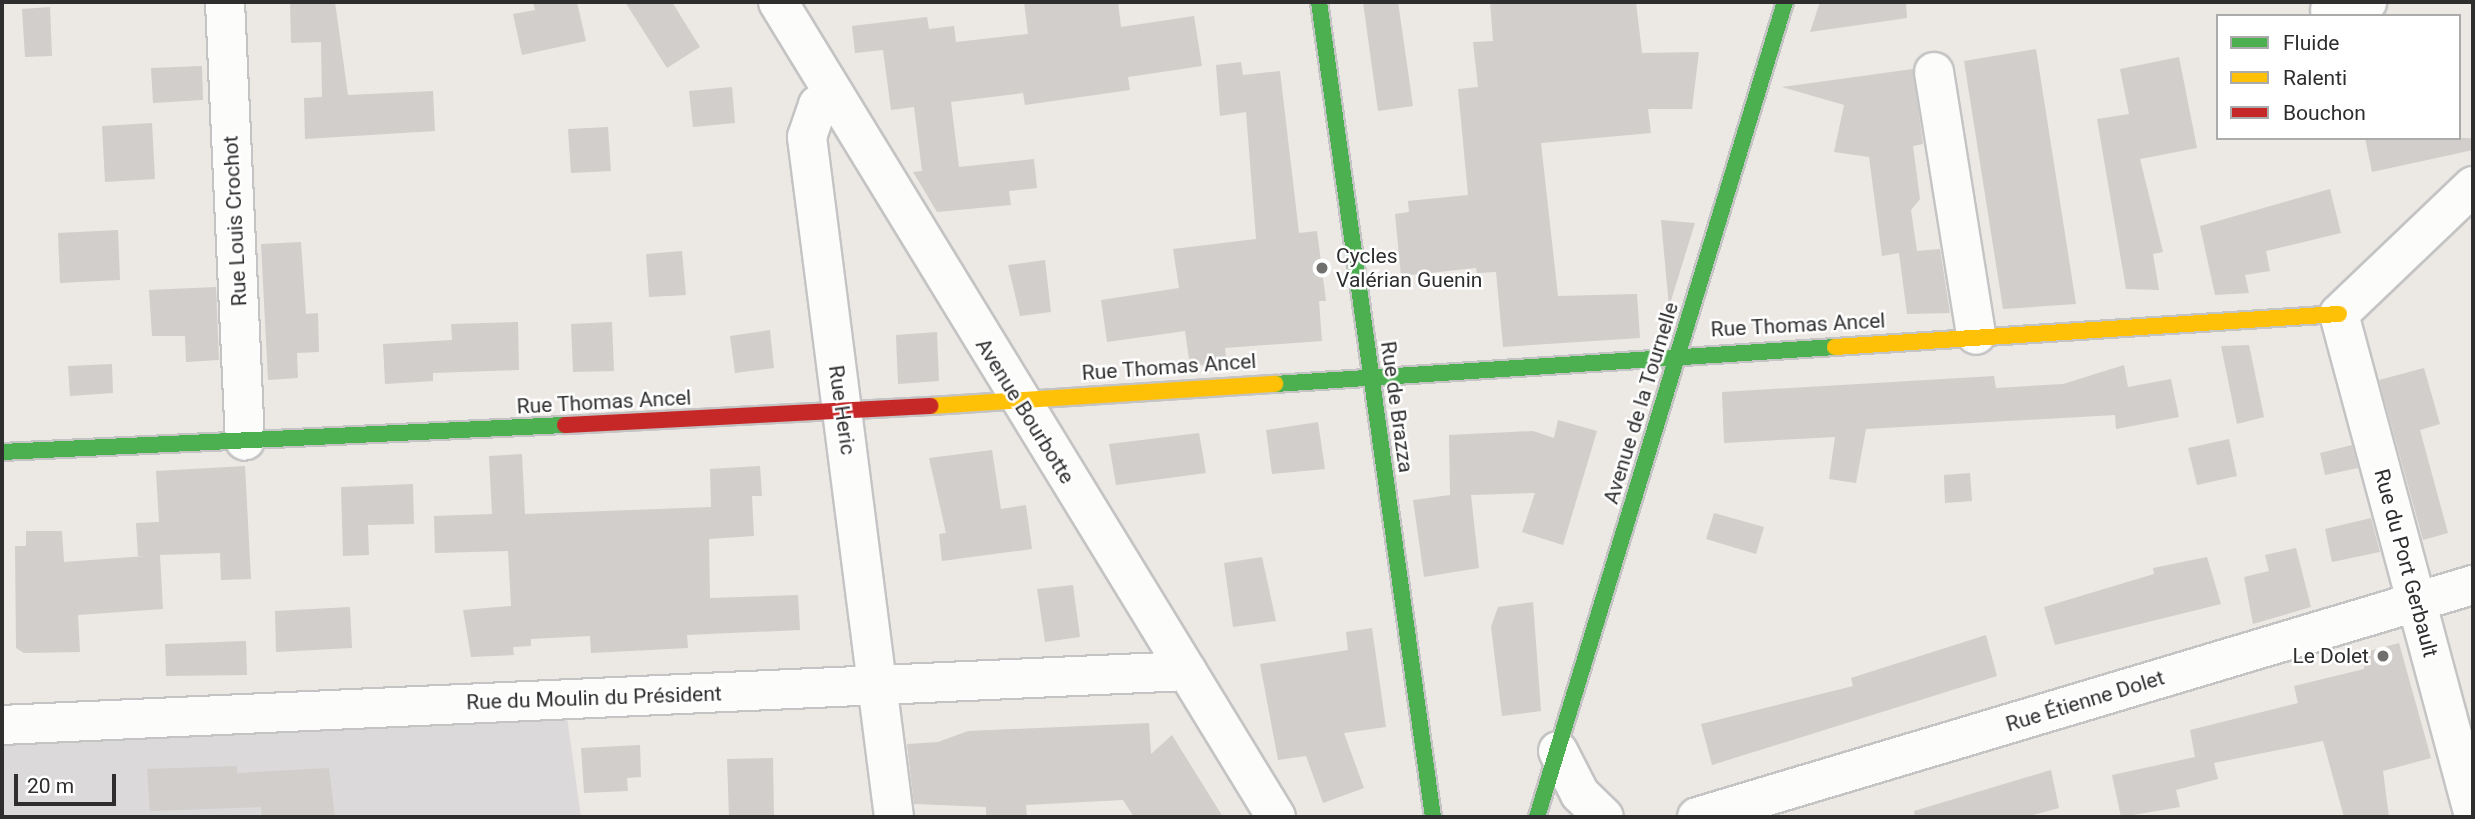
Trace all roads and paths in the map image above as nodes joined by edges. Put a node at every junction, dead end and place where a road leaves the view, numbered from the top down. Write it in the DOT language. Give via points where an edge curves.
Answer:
graph roads {
  1 [pos="225,2"];
  2 [pos="778,2"];
  3 [pos="1319,2"];
  4 [pos="1785,2"];
  5 [pos="2367,2"];
  6 [pos="2330,10"];
  7 [pos="1934,72"];
  8 [pos="831,96"];
  9 [pos="2473,187"];
  10 [pos="2339,314"];
  11 [pos="1976,335"];
  12 [pos="1678,353"];
  13 [pos="1371,377"];
  14 [pos="1017,398"];
  15 [pos="842,412"];
  16 [pos="245,441"];
  17 [pos="2,452"];
  18 [pos="2473,585"];
  19 [pos="2417,602"];
  20 [pos="1187,671"];
  21 [pos="880,684"];
  22 [pos="2,725"];
  23 [pos="1558,751"];
  24 [pos="2473,812"];
  25 [pos="894,817"];
  26 [pos="1276,817"];
  27 [pos="1433,817"];
  28 [pos="1537,817"];
  29 [pos="1604,817"];
  30 [pos="1697,817"];
  1 -- 16 [label="street, Rue Louis Crochot"];
  2 -- 8 [label="street, Avenue Bourbotte"];
  3 -- 13 [label="street, Rue de Brazza"];
  4 -- 12 [label="street, Avenue de la Tournelle"];
  5 -- 6 [label="street"];
  7 -- 11 [label="street"];
  8 -- 14 [label="street, Avenue Bourbotte"];
  8 -- 15 [label="street, Rue Heric" via="818,105 807,137"];
  9 -- 10 [label="street"];
  10 -- 11 [label="street, Rue Thomas Ancel"];
  10 -- 19 [label="street, Rue du Port Gerbault"];
  11 -- 12 [label="street, Rue Thomas Ancel"];
  12 -- 13 [label="street, Rue Thomas Ancel"];
  12 -- 23 [label="street, Avenue de la Tournelle"];
  13 -- 14 [label="street, Rue Thomas Ancel"];
  13 -- 27 [label="street, Rue de Brazza"];
  14 -- 15 [label="street, Rue Thomas Ancel"];
  14 -- 20 [label="street, Avenue Bourbotte"];
  15 -- 16 [label="street, Rue Thomas Ancel"];
  15 -- 21 [label="street, Rue Heric"];
  16 -- 17 [label="street, Rue Thomas Ancel"];
  18 -- 19 [label="street, Rue Étienne Dolet"];
  19 -- 24 [label="street, Rue du Port Gerbault"];
  19 -- 30 [label="street, Rue Étienne Dolet"];
  20 -- 21 [label="street, Rue du Moulin du Président"];
  20 -- 26 [label="street, Avenue Bourbotte"];
  21 -- 22 [label="street, Rue du Moulin du Président"];
  21 -- 25 [label="street, Rue Heric"];
  23 -- 28 [label="street, Avenue de la Tournelle"];
  23 -- 29 [label="street" via="1580,794"];
}
